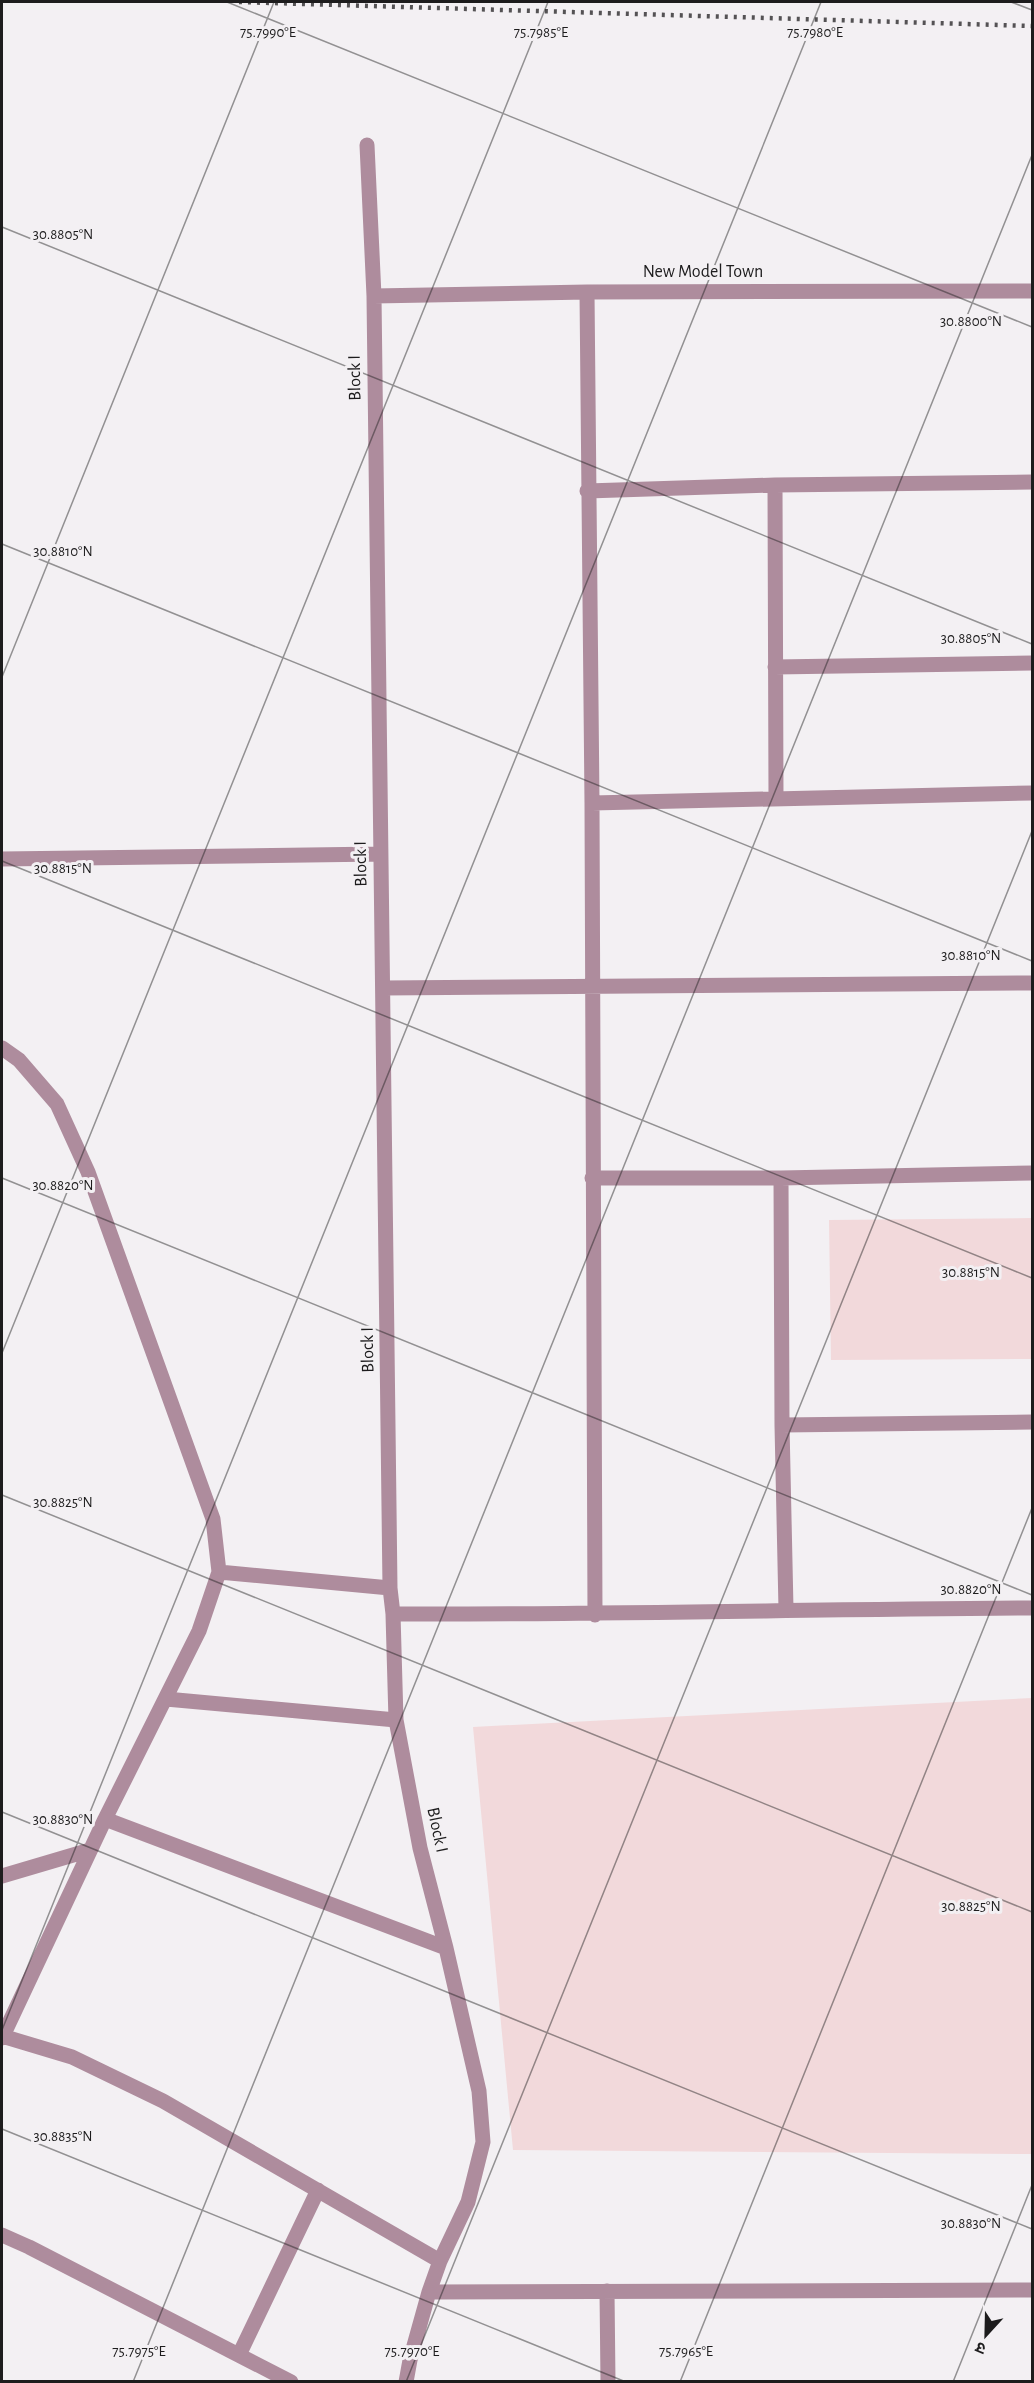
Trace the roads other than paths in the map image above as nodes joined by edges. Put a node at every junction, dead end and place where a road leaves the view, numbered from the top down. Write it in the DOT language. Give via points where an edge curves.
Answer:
graph roads {
  1 [pos="367,145"];
  2 [pos="1032,291"];
  3 [pos="587,292"];
  4 [pos="374,296"];
  5 [pos="1032,482"];
  6 [pos="775,485"];
  7 [pos="587,491"];
  8 [pos="1032,663"];
  9 [pos="775,667"];
  10 [pos="1032,793"];
  11 [pos="776,798"];
  12 [pos="592,803"];
  13 [pos="380,854"];
  14 [pos="2,859"];
  15 [pos="1032,983"];
  16 [pos="384,988"];
  17 [pos="591,988"];
  18 [pos="2,1048"];
  19 [pos="1032,1173"];
  20 [pos="592,1178"];
  21 [pos="781,1178"];
  22 [pos="1032,1422"];
  23 [pos="782,1425"];
  24 [pos="219,1572"];
  25 [pos="390,1588"];
  26 [pos="1032,1608"];
  27 [pos="786,1609"];
  28 [pos="393,1614"];
  29 [pos="595,1615"];
  30 [pos="166,1699"];
  31 [pos="396,1720"];
  32 [pos="105,1819"];
  33 [pos="90,1850"];
  34 [pos="2,1876"];
  35 [pos="446,1948"];
  36 [pos="2,2036"];
  37 [pos="318,2190"];
  38 [pos="2,2235"];
  39 [pos="440,2261"];
  40 [pos="1032,2290"];
  41 [pos="607,2291"];
  42 [pos="429,2292"];
  43 [pos="238,2355"];
  44 [pos="291,2382"];
  45 [pos="406,2382"];
  46 [pos="608,2382"];
  1 -- 4 [label="street, Block I"];
  2 -- 3 [label="street, New Model Town"];
  3 -- 4 [label="street, New Model Town"];
  3 -- 7 [label="street"];
  4 -- 13 [label="street, Block I"];
  5 -- 6 [label="street"];
  6 -- 7 [label="street"];
  6 -- 9 [label="street"];
  7 -- 12 [label="street"];
  8 -- 9 [label="street"];
  9 -- 11 [label="street"];
  10 -- 11 [label="street"];
  11 -- 12 [label="street"];
  12 -- 17 [label="street"];
  13 -- 14 [label="street"];
  13 -- 16 [label="street, Block I"];
  15 -- 17 [label="street"];
  16 -- 17 [label="street"];
  16 -- 25 [label="street, Block I"];
  17 -- 20 [label="street"];
  18 -- 24 [label="street" via="19,1060 57,1104 88,1172 213,1519"];
  19 -- 21 [label="street"];
  20 -- 21 [label="street"];
  20 -- 29 [label="street"];
  21 -- 23 [label="street"];
  22 -- 23 [label="street"];
  23 -- 27 [label="street"];
  24 -- 25 [label="street"];
  24 -- 30 [label="street" via="199,1631"];
  25 -- 28 [label="street, Block I"];
  26 -- 27 [label="street"];
  27 -- 29 [label="street"];
  28 -- 29 [label="street"];
  28 -- 31 [label="street, Block I"];
  30 -- 31 [label="street"];
  30 -- 32 [label="street"];
  31 -- 35 [label="street, Block I" via="420,1848"];
  32 -- 33 [label="street"];
  32 -- 35 [label="street"];
  33 -- 34 [label="street"];
  33 -- 36 [label="street"];
  35 -- 39 [label="street, Block I" via="479,2091 483,2142 468,2202"];
  36 -- 37 [label="street" via="72,2057 163,2101"];
  37 -- 39 [label="street"];
  37 -- 43 [label="street"];
  38 -- 43 [label="street"];
  39 -- 42 [label="street, Block I"];
  40 -- 41 [label="street"];
  41 -- 42 [label="street"];
  41 -- 46 [label="street"];
  42 -- 45 [label="street, Block I"];
  43 -- 44 [label="street"];
}
